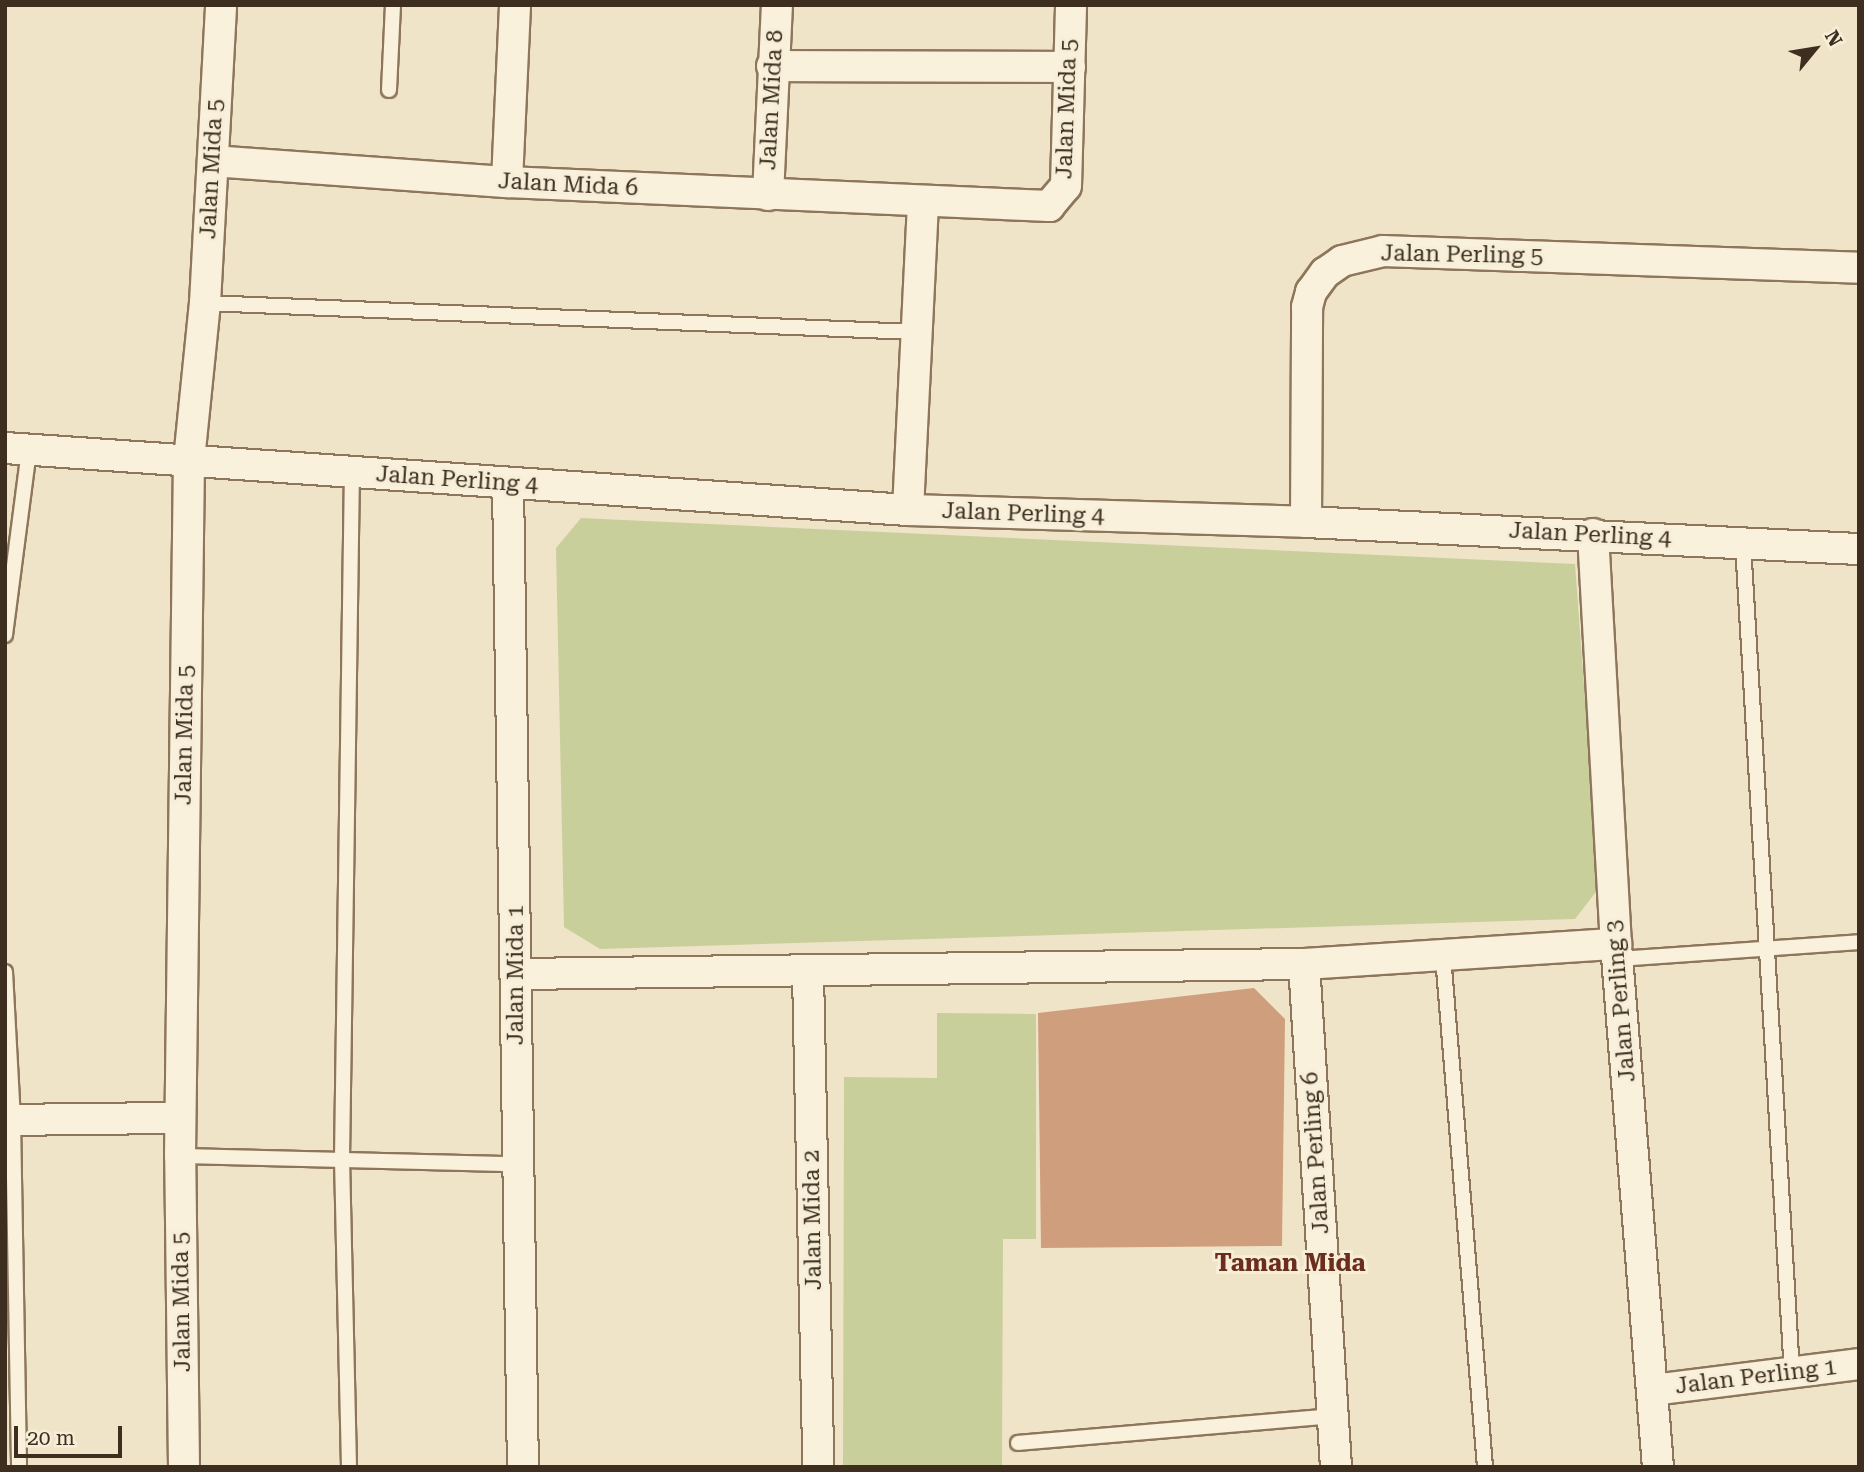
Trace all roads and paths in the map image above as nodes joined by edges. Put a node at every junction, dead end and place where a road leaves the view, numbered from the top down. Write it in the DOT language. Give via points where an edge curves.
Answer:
graph roads {
  1 [pos="221,5"];
  2 [pos="393,5"];
  3 [pos="515,5"];
  4 [pos="777,5"];
  5 [pos="1071,5"];
  6 [pos="772,66"];
  7 [pos="1070,66"];
  8 [pos="389,90"];
  9 [pos="213,161"];
  10 [pos="507,182"];
  11 [pos="768,195"];
  12 [pos="923,202"];
  13 [pos="1859,268"];
  14 [pos="205,303"];
  15 [pos="916,332"];
  16 [pos="17,449"];
  17 [pos="189,460"];
  18 [pos="352,472"];
  19 [pos="508,484"];
  20 [pos="908,510"];
  21 [pos="1306,522"];
  22 [pos="1593,534"];
  23 [pos="1743,544"];
  24 [pos="1859,549"];
  25 [pos="5,635"];
  26 [pos="1859,942"];
  27 [pos="1765,947"];
  28 [pos="1617,951"];
  29 [pos="1443,956"];
  30 [pos="1304,964"];
  31 [pos="5,972"];
  32 [pos="808,973"];
  33 [pos="517,974"];
  34 [pos="180,1118"];
  35 [pos="9,1120"];
  36 [pos="180,1156"];
  37 [pos="342,1159"];
  38 [pos="517,1164"];
  39 [pos="1859,1364"];
  40 [pos="1792,1373"];
  41 [pos="1653,1390"];
  42 [pos="1333,1416"];
  43 [pos="1018,1443"];
  44 [pos="19,1467"];
  45 [pos="184,1467"];
  46 [pos="349,1467"];
  47 [pos="523,1467"];
  48 [pos="818,1467"];
  49 [pos="1336,1467"];
  50 [pos="1485,1467"];
  51 [pos="1658,1467"];
  1 -- 9 [label="street, Jalan Mida 5"];
  2 -- 8 [label="lane"];
  3 -- 10 [label="street"];
  4 -- 6 [label="street, Jalan Mida 8"];
  5 -- 7 [label="street, Jalan Mida 5"];
  6 -- 7 [label="street"];
  6 -- 11 [label="street, Jalan Mida 8"];
  7 -- 12 [label="street, Jalan Mida 5" via="1066,186 1059,198 1049,206"];
  9 -- 10 [label="street, Jalan Mida 6"];
  9 -- 14 [label="street, Jalan Mida 5"];
  10 -- 11 [label="street, Jalan Mida 6"];
  11 -- 12 [label="street, Jalan Mida 6"];
  12 -- 15 [label="street"];
  13 -- 21 [label="street, Jalan Perling 5" via="1382,251 1342,261 1311,292 1307,307"];
  14 -- 15 [label="lane"];
  14 -- 17 [label="street, Jalan Mida 5"];
  15 -- 20 [label="street"];
  16 -- 17 [label="street, Jalan Perling 4"];
  16 -- 25 [label="lane"];
  17 -- 18 [label="street, Jalan Perling 4"];
  17 -- 34 [label="street, Jalan Mida 5"];
  18 -- 19 [label="street, Jalan Perling 4"];
  18 -- 37 [label="lane"];
  19 -- 20 [label="street, Jalan Perling 4"];
  19 -- 33 [label="street, Jalan Mida 1"];
  20 -- 21 [label="street, Jalan Perling 4"];
  21 -- 22 [label="street, Jalan Perling 4"];
  22 -- 23 [label="street, Jalan Perling 4"];
  22 -- 28 [label="street, Jalan Perling 3"];
  23 -- 24 [label="street, Jalan Perling 4"];
  23 -- 27 [label="lane"];
  26 -- 27 [label="lane"];
  27 -- 28 [label="lane"];
  27 -- 40 [label="lane"];
  28 -- 29 [label="street"];
  28 -- 41 [label="street, Jalan Perling 3"];
  29 -- 30 [label="street"];
  29 -- 50 [label="lane"];
  30 -- 32 [label="street"];
  30 -- 42 [label="street, Jalan Perling 6"];
  31 -- 35 [label="lane"];
  32 -- 33 [label="street"];
  32 -- 48 [label="street, Jalan Mida 2"];
  33 -- 38 [label="street, Jalan Mida 1"];
  34 -- 35 [label="street"];
  34 -- 36 [label="street, Jalan Mida 5"];
  35 -- 44 [label="lane"];
  36 -- 37 [label="lane"];
  36 -- 45 [label="street, Jalan Mida 5"];
  37 -- 38 [label="lane"];
  37 -- 46 [label="lane"];
  38 -- 47 [label="street, Jalan Mida 1"];
  39 -- 40 [label="street, Jalan Perling 1"];
  40 -- 41 [label="street, Jalan Perling 1"];
  41 -- 51 [label="street, Jalan Perling 3"];
  42 -- 43 [label="lane"];
  42 -- 49 [label="street, Jalan Perling 6"];
}
